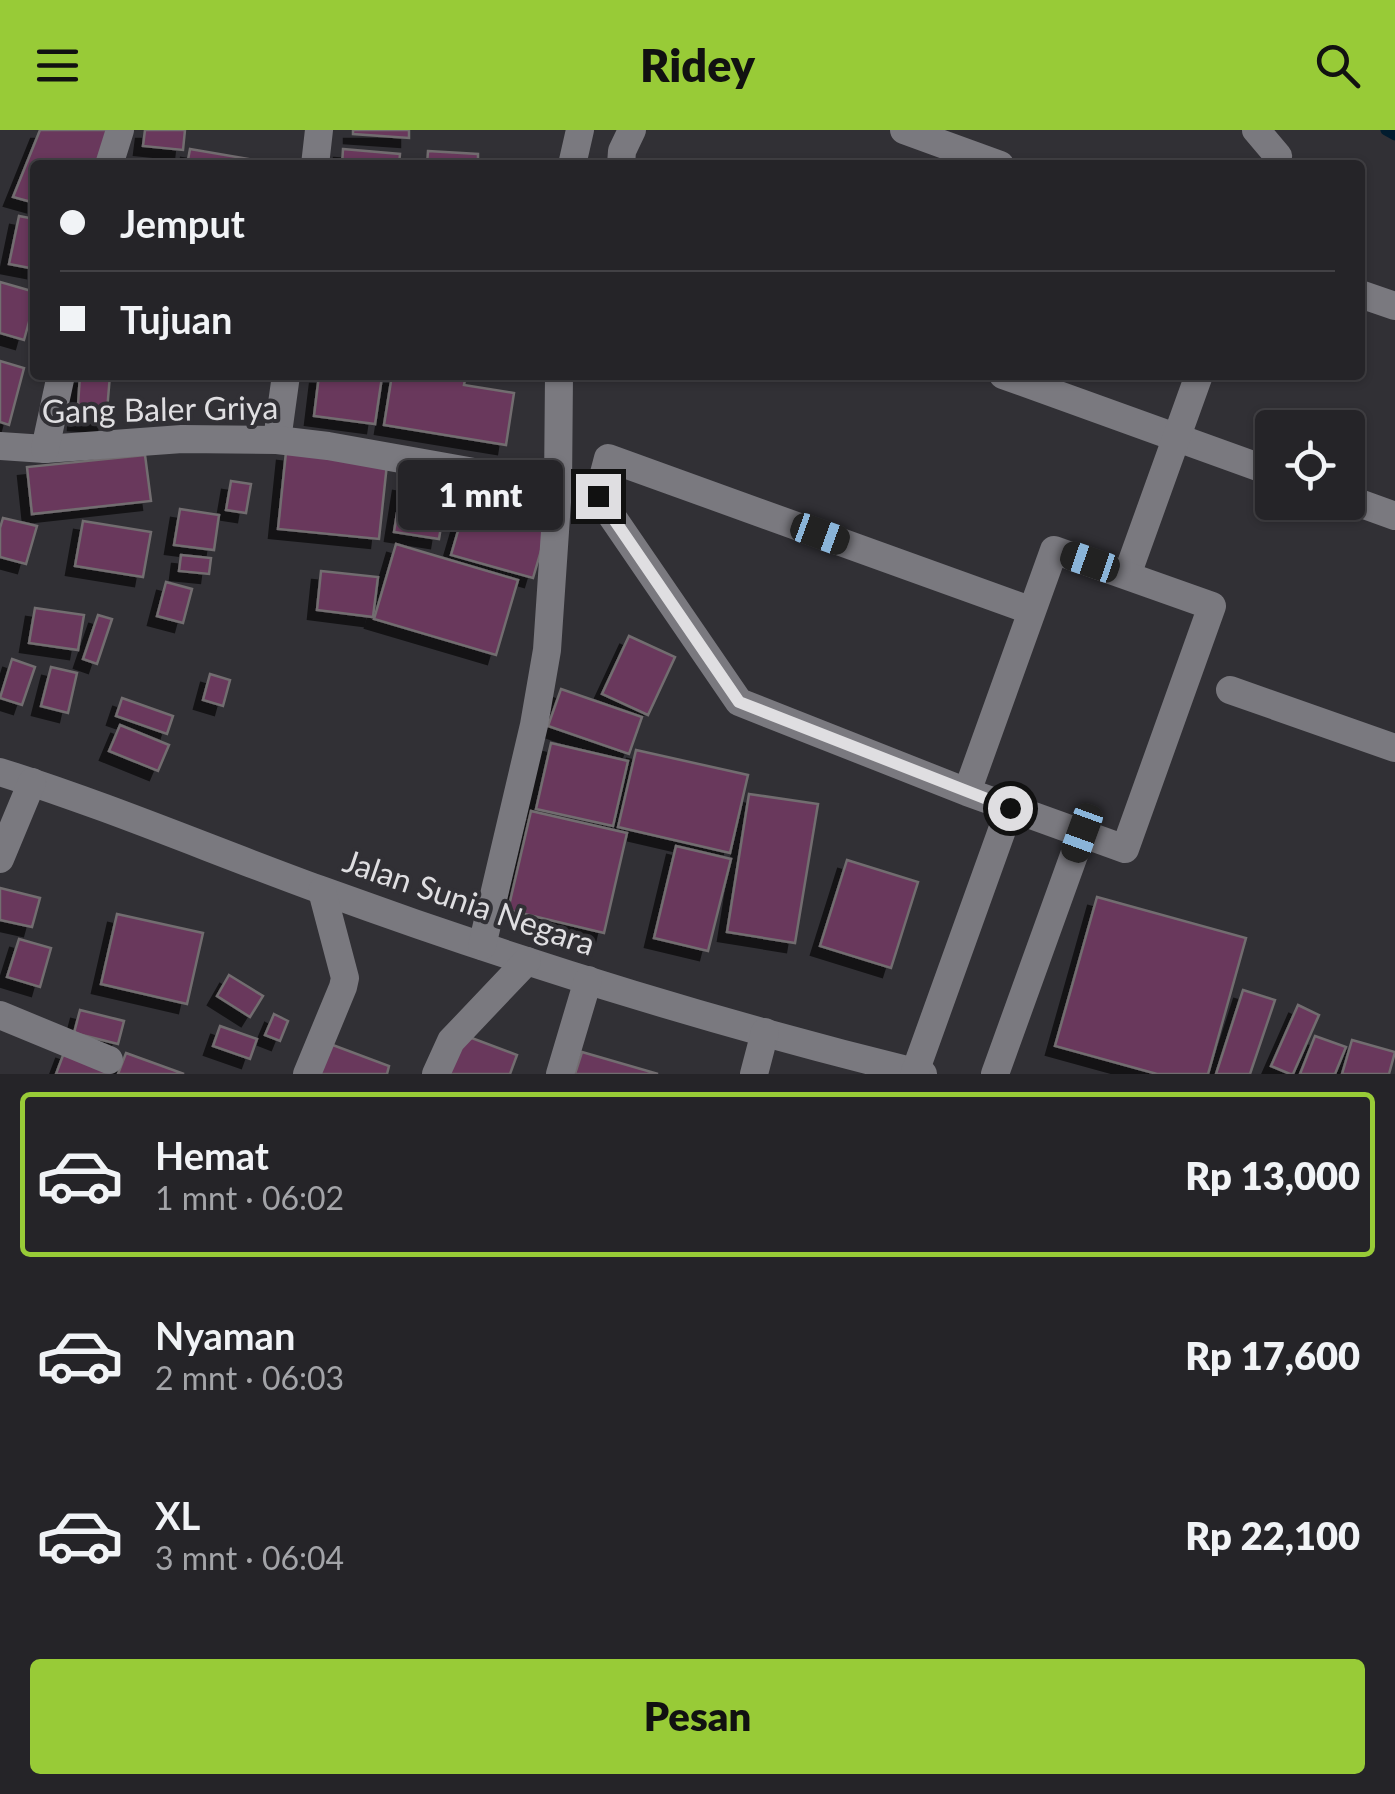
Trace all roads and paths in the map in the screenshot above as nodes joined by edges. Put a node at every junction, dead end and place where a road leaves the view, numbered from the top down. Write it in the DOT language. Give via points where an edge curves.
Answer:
graph roads {
  1 [pos="120,130"];
  2 [pos="319,130"];
  3 [pos="580,130"];
  4 [pos="632,130"];
  5 [pos="904,130"];
  6 [pos="1256,130"];
  7 [pos="111,160"];
  8 [pos="316,160"];
  9 [pos="573,160"];
  10 [pos="621,160"];
  11 [pos="986,160"];
  12 [pos="1276,160"];
  13 [pos="1365,296"];
  14 [pos="1395,306"];
  15 [pos="60,380"];
  16 [pos="285,380"];
  17 [pos="559,380"];
  18 [pos="1017,380"];
  19 [pos="1197,380"];
  20 [pos="1177,437"];
  21 [pos="276,440"];
  22 [pos="0,446"];
  23 [pos="45,449"];
  24 [pos="1255,466"];
  25 [pos="558,487"];
  26 [pos="1365,505"];
  27 [pos="1395,516"];
  28 [pos="1127,575"];
  29 [pos="1032,611"];
  30 [pos="1230,690"];
  31 [pos="1395,748"];
  32 [pos="0,772"];
  33 [pos="32,782"];
  34 [pos="966,792"];
  35 [pos="1010,808"];
  36 [pos="1082,833"];
  37 [pos="0,858"];
  38 [pos="322,891"];
  39 [pos="482,946"];
  40 [pos="527,961"];
  41 [pos="588,980"];
  42 [pos="0,1015"];
  43 [pos="765,1032"];
  44 [pos="110,1060"];
  45 [pos="919,1073"];
  46 [pos="307,1074"];
  47 [pos="436,1074"];
  48 [pos="560,1074"];
  49 [pos="754,1074"];
  50 [pos="996,1074"];
  1 -- 7 [label="street"];
  2 -- 8 [label="street"];
  3 -- 9 [label="street"];
  4 -- 10 [label="street"];
  5 -- 11 [label="street"];
  6 -- 12 [label="street"];
  13 -- 14 [label="street"];
  15 -- 23 [label="street"];
  16 -- 21 [label="street"];
  17 -- 25 [label="street"];
  18 -- 20 [label="street"];
  19 -- 20 [label="street"];
  20 -- 24 [label="street"];
  20 -- 28 [label="street"];
  21 -- 23 [label="street, Gang Baler Griya"];
  21 -- 25 [label="street, Gang Baler Griya"];
  22 -- 23 [label="street, Gang Baler Griya"];
  25 -- 39 [label="street" via="547,650"];
  26 -- 27 [label="street"];
  28 -- 29 [label="street" via="1054,550"];
  28 -- 36 [label="street" via="1212,606 1125,849"];
  29 -- 34 [label="street"];
  29 -- 34 [label="street" via="608,458 598,496 739,702"];
  30 -- 31 [label="street"];
  32 -- 33 [label="street, Jalan Sunia Negara"];
  33 -- 37 [label="street"];
  33 -- 38 [label="street, Jalan Sunia Negara"];
  34 -- 35 [label="street"];
  35 -- 36 [label="street"];
  35 -- 45 [label="street"];
  36 -- 50 [label="street"];
  38 -- 39 [label="street, Jalan Sunia Negara"];
  38 -- 46 [label="street" via="344,988"];
  39 -- 40 [label="street, Jalan Sunia Negara"];
  40 -- 41 [label="street, Jalan Sunia Negara"];
  40 -- 47 [label="street" via="451,1041"];
  41 -- 43 [label="street, Jalan Sunia Negara"];
  41 -- 48 [label="street"];
  42 -- 44 [label="street"];
  43 -- 45 [label="street, Jalan Sunia Negara"];
  43 -- 49 [label="street"];
}
